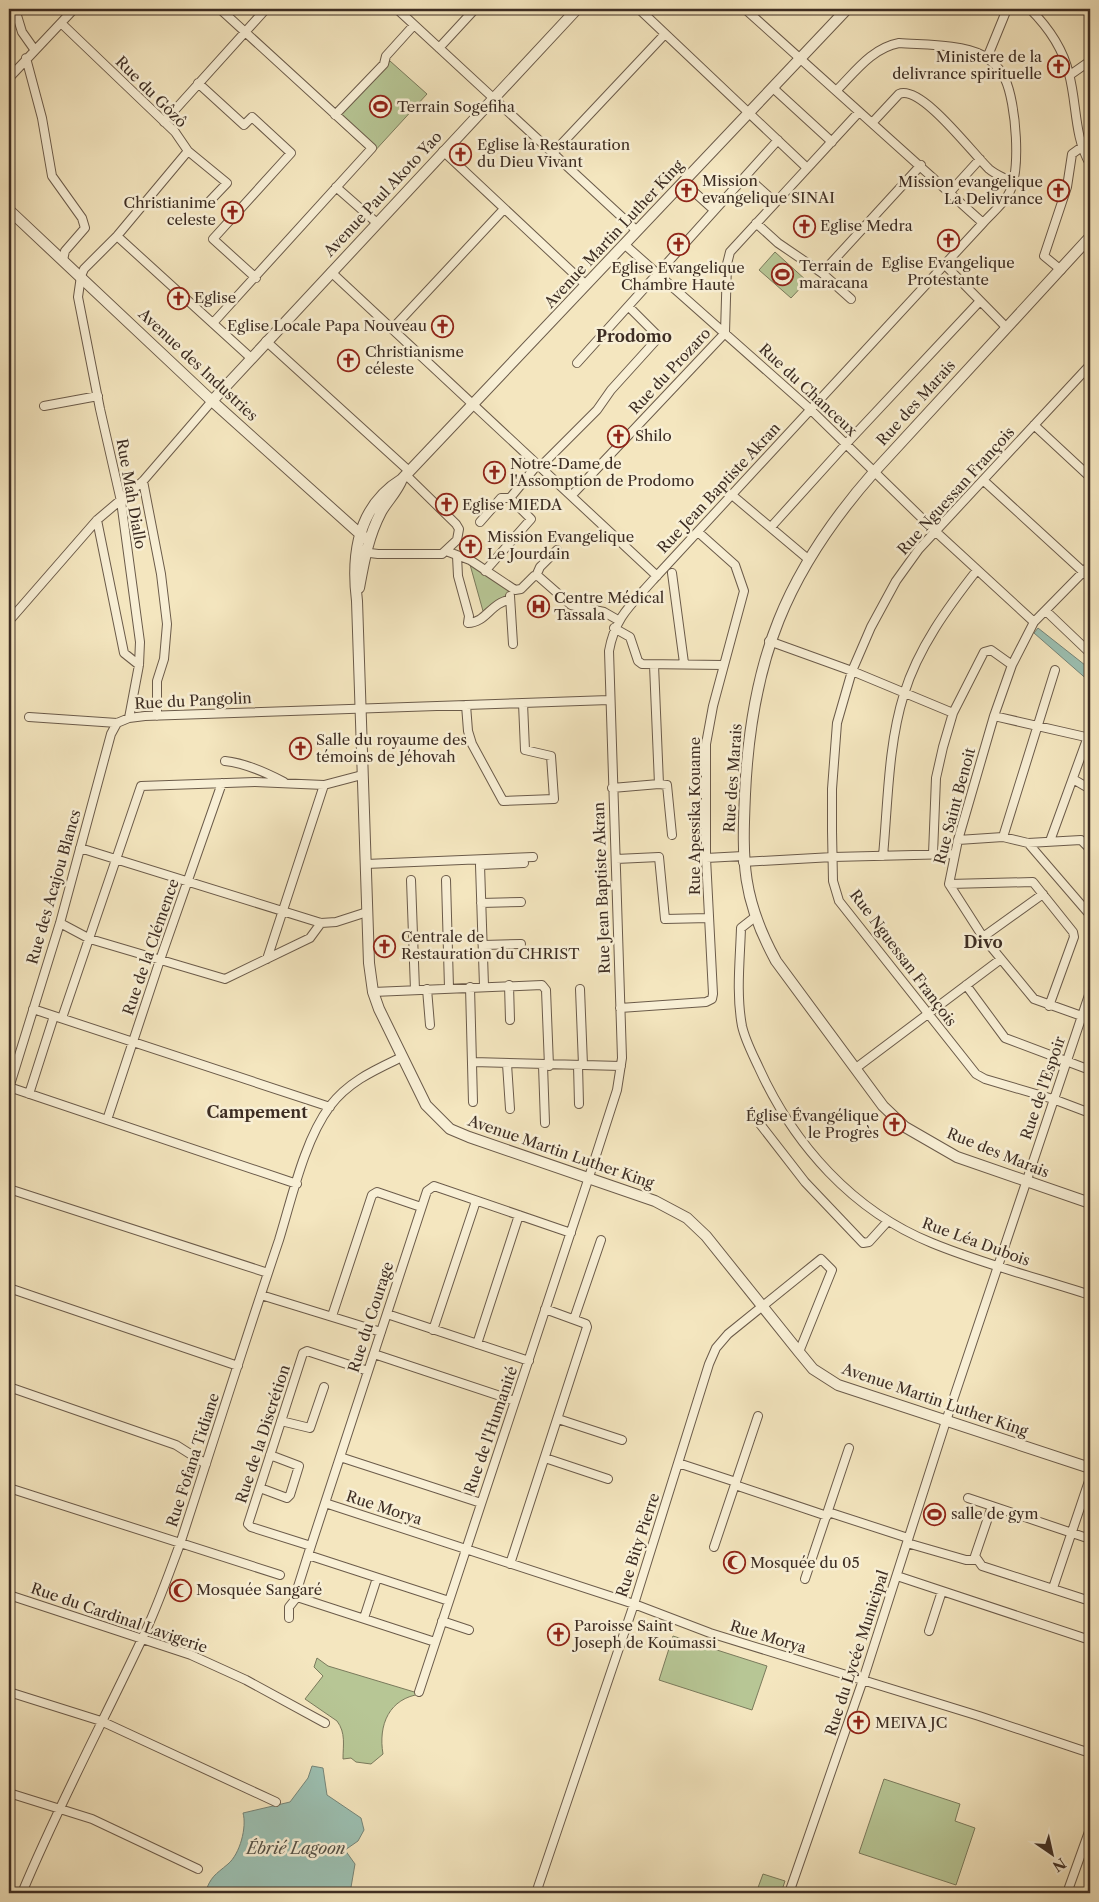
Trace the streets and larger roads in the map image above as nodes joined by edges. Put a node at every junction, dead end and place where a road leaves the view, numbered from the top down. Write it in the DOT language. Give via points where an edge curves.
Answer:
graph roads {
  1 [pos="14,9"];
  2 [pos="74,9"];
  3 [pos="220,9"];
  4 [pos="266,9"];
  5 [pos="397,9"];
  6 [pos="475,9"];
  7 [pos="576,9"];
  8 [pos="639,9"];
  9 [pos="745,9"];
  10 [pos="847,9"];
  11 [pos="1007,9"];
  12 [pos="1030,9"];
  13 [pos="61,23"];
  14 [pos="414,25"];
  15 [pos="244,32"];
  16 [pos="665,34"];
  17 [pos="439,48"];
  18 [pos="34,49"];
  19 [pos="26,58"];
  20 [pos="987,58"];
  21 [pos="798,59"];
  22 [pos="1090,61"];
  23 [pos="1070,75"];
  24 [pos="9,78"];
  25 [pos="198,83"];
  26 [pos="773,88"];
  27 [pos="836,91"];
  28 [pos="492,98"];
  29 [pos="859,112"];
  30 [pos="749,113"];
  31 [pos="336,115"];
  32 [pos="164,122"];
  33 [pos="872,123"];
  34 [pos="778,140"];
  35 [pos="832,142"];
  36 [pos="1090,142"];
  37 [pos="1082,147"];
  38 [pos="188,151"];
  39 [pos="443,151"];
  40 [pos="553,154"];
  41 [pos="980,159"];
  42 [pos="1090,164"];
  43 [pos="921,165"];
  44 [pos="806,167"];
  45 [pos="746,176"];
  46 [pos="683,182"];
  47 [pos="1012,183"];
  48 [pos="336,187"];
  49 [pos="950,192"];
  50 [pos="775,202"];
  51 [pos="206,206"];
  52 [pos="504,209"];
  53 [pos="9,210"];
  54 [pos="714,210"];
  55 [pos="377,223"];
  56 [pos="756,223"];
  57 [pos="983,223"];
  58 [pos="637,231"];
  59 [pos="117,236"];
  60 [pos="1090,237"];
  61 [pos="624,244"];
  62 [pos="63,260"];
  63 [pos="945,265"];
  64 [pos="1060,270"];
  65 [pos="331,272"];
  66 [pos="822,273"];
  67 [pos="658,274"];
  68 [pos="81,276"];
  69 [pos="256,278"];
  70 [pos="586,285"];
  71 [pos="851,299"];
  72 [pos="980,301"];
  73 [pos="629,307"];
  74 [pos="213,323"];
  75 [pos="1006,327"];
  76 [pos="393,328"];
  77 [pos="725,333"];
  78 [pos="266,341"];
  79 [pos="252,358"];
  80 [pos="577,363"];
  81 [pos="1089,370"];
  82 [pos="98,396"];
  83 [pos="212,401"];
  84 [pos="473,405"];
  85 [pos="44,406"];
  86 [pos="810,409"];
  87 [pos="1034,425"];
  88 [pos="846,444"];
  89 [pos="540,465"];
  90 [pos="874,472"];
  91 [pos="406,475"];
  92 [pos="1090,478"];
  93 [pos="983,480"];
  94 [pos="143,481"];
  95 [pos="572,496"];
  96 [pos="732,496"];
  97 [pos="510,498"];
  98 [pos="121,500"];
  99 [pos="97,520"];
  100 [pos="480,522"];
  101 [pos="771,528"];
  102 [pos="935,531"];
  103 [pos="698,532"];
  104 [pos="359,534"];
  105 [pos="368,540"];
  106 [pos="557,550"];
  107 [pos="360,551"];
  108 [pos="446,551"];
  109 [pos="457,556"];
  110 [pos="808,559"];
  111 [pos="1090,565"];
  112 [pos="977,570"];
  113 [pos="485,571"];
  114 [pos="672,573"];
  115 [pos="1087,575"];
  116 [pos="536,576"];
  117 [pos="657,576"];
  118 [pos="510,588"];
  119 [pos="510,600"];
  120 [pos="1046,611"];
  121 [pos="618,620"];
  122 [pos="9,621"];
  123 [pos="1034,622"];
  124 [pos="614,628"];
  125 [pos="769,642"];
  126 [pos="513,644"];
  127 [pos="1090,653"];
  128 [pos="684,663"];
  129 [pos="654,665"];
  130 [pos="724,665"];
  131 [pos="1012,665"];
  132 [pos="139,666"];
  133 [pos="1055,670"];
  134 [pos="852,671"];
  135 [pos="904,693"];
  136 [pos="610,700"];
  137 [pos="523,703"];
  138 [pos="466,705"];
  139 [pos="361,708"];
  140 [pos="952,713"];
  141 [pos="157,716"];
  142 [pos="994,716"];
  143 [pos="29,718"];
  144 [pos="129,718"];
  145 [pos="117,723"];
  146 [pos="1038,726"];
  147 [pos="1090,735"];
  148 [pos="225,761"];
  149 [pos="362,775"];
  150 [pos="1073,780"];
  151 [pos="222,783"];
  152 [pos="288,784"];
  153 [pos="659,784"];
  154 [pos="324,785"];
  155 [pos="612,788"];
  156 [pos="1090,789"];
  157 [pos="672,835"];
  158 [pos="1003,837"];
  159 [pos="958,840"];
  160 [pos="1050,841"];
  161 [pos="1028,843"];
  162 [pos="80,848"];
  163 [pos="1090,849"];
  164 [pos="933,854"];
  165 [pos="954,854"];
  166 [pos="883,856"];
  167 [pos="532,857"];
  168 [pos="832,857"];
  169 [pos="706,858"];
  170 [pos="616,859"];
  171 [pos="743,859"];
  172 [pos="116,860"];
  173 [pos="524,863"];
  174 [pos="366,864"];
  175 [pos="411,880"];
  176 [pos="446,880"];
  177 [pos="188,881"];
  178 [pos="949,884"];
  179 [pos="1043,894"];
  180 [pos="521,902"];
  181 [pos="481,903"];
  182 [pos="283,912"];
  183 [pos="367,912"];
  184 [pos="1090,915"];
  185 [pos="755,917"];
  186 [pos="709,918"];
  187 [pos="60,923"];
  188 [pos="321,923"];
  189 [pos="983,937"];
  190 [pos="90,939"];
  191 [pos="521,944"];
  192 [pos="483,945"];
  193 [pos="267,959"];
  194 [pos="1001,959"];
  195 [pos="160,960"];
  196 [pos="509,985"];
  197 [pos="966,985"];
  198 [pos="484,986"];
  199 [pos="470,987"];
  200 [pos="449,988"];
  201 [pos="427,989"];
  202 [pos="580,989"];
  203 [pos="415,990"];
  204 [pos="373,992"];
  205 [pos="1090,992"];
  206 [pos="1049,1006"];
  207 [pos="620,1008"];
  208 [pos="33,1009"];
  209 [pos="927,1014"];
  210 [pos="58,1017"];
  211 [pos="1086,1017"];
  212 [pos="510,1020"];
  213 [pos="430,1026"];
  214 [pos="134,1042"];
  215 [pos="402,1057"];
  216 [pos="473,1062"];
  217 [pos="1065,1062"];
  218 [pos="507,1064"];
  219 [pos="580,1065"];
  220 [pos="546,1066"];
  221 [pos="621,1066"];
  222 [pos="856,1068"];
  223 [pos="1090,1070"];
  224 [pos="9,1088"];
  225 [pos="29,1094"];
  226 [pos="1053,1099"];
  227 [pos="473,1102"];
  228 [pos="579,1104"];
  229 [pos="330,1107"];
  230 [pos="510,1109"];
  231 [pos="1090,1113"];
  232 [pos="107,1120"];
  233 [pos="545,1123"];
  234 [pos="760,1124"];
  235 [pos="589,1177"];
  236 [pos="1025,1182"];
  237 [pos="297,1184"];
  238 [pos="9,1189"];
  239 [pos="476,1201"];
  240 [pos="1090,1203"];
  241 [pos="421,1207"];
  242 [pos="519,1215"];
  243 [pos="888,1221"];
  244 [pos="571,1233"];
  245 [pos="600,1240"];
  246 [pos="998,1265"];
  247 [pos="268,1273"];
  248 [pos="9,1288"];
  249 [pos="261,1295"];
  250 [pos="1090,1295"];
  251 [pos="761,1306"];
  252 [pos="545,1309"];
  253 [pos="387,1314"];
  254 [pos="332,1316"];
  255 [pos="574,1320"];
  256 [pos="433,1330"];
  257 [pos="380,1332"];
  258 [pos="477,1344"];
  259 [pos="799,1352"];
  260 [pos="374,1354"];
  261 [pos="528,1361"];
  262 [pos="238,1366"];
  263 [pos="368,1371"];
  264 [pos="324,1387"];
  265 [pos="9,1388"];
  266 [pos="515,1400"];
  267 [pos="758,1416"];
  268 [pos="558,1419"];
  269 [pos="281,1421"];
  270 [pos="946,1421"];
  271 [pos="622,1440"];
  272 [pos="849,1448"];
  273 [pos="270,1455"];
  274 [pos="340,1457"];
  275 [pos="545,1458"];
  276 [pos="678,1463"];
  277 [pos="206,1464"];
  278 [pos="1090,1468"];
  279 [pos="1090,1478"];
  280 [pos="608,1479"];
  281 [pos="736,1484"];
  282 [pos="9,1488"];
  283 [pos="260,1488"];
  284 [pos="968,1498"];
  285 [pos="325,1503"];
  286 [pos="481,1503"];
  287 [pos="992,1506"];
  288 [pos="828,1514"];
  289 [pos="1072,1532"];
  290 [pos="1090,1539"];
  291 [pos="908,1540"];
  292 [pos="180,1544"];
  293 [pos="311,1546"];
  294 [pos="714,1547"];
  295 [pos="466,1549"];
  296 [pos="308,1556"];
  297 [pos="976,1560"];
  298 [pos="510,1564"];
  299 [pos="280,1575"];
  300 [pos="897,1576"];
  301 [pos="377,1578"];
  302 [pos="806,1579"];
  303 [pos="1053,1588"];
  304 [pos="942,1591"];
  305 [pos="9,1595"];
  306 [pos="297,1597"];
  307 [pos="448,1601"];
  308 [pos="1090,1601"];
  309 [pos="634,1604"];
  310 [pos="289,1618"];
  311 [pos="364,1618"];
  312 [pos="442,1621"];
  313 [pos="469,1630"];
  314 [pos="929,1631"];
  315 [pos="143,1638"];
  316 [pos="1090,1640"];
  317 [pos="435,1642"];
  318 [pos="863,1680"];
  319 [pos="9,1692"];
  320 [pos="418,1692"];
  321 [pos="101,1722"];
  322 [pos="325,1723"];
  323 [pos="1090,1753"];
  324 [pos="9,1793"];
  325 [pos="276,1802"];
  326 [pos="60,1808"];
  327 [pos="1090,1829"];
  328 [pos="1081,1855"];
  329 [pos="1090,1858"];
  330 [pos="198,1869"];
  331 [pos="9,1892"];
  332 [pos="14,1893"];
  333 [pos="24,1893"];
  334 [pos="536,1893"];
  335 [pos="789,1893"];
  336 [pos="1067,1893"];
  1 -- 18 [label="street" via="22,32"];
  2 -- 13 [label="street"];
  3 -- 15 [label="street"];
  4 -- 15 [label="street"];
  5 -- 14 [label="street"];
  6 -- 17 [label="street"];
  7 -- 28 [label="street, Avenue Paul Akoto Yao"];
  8 -- 16 [label="street"];
  9 -- 21 [label="street"];
  10 -- 21 [label="street, Avenue Martin Luther King"];
  11 -- 20 [label="street"];
  12 -- 23 [label="street" via="1058,44"];
  13 -- 18 [label="street"];
  13 -- 32 [label="street, Rue du Gôzô"];
  14 -- 17 [label="street"];
  14 -- 31 [label="street" via="386,56 384,64"];
  15 -- 25 [label="street"];
  15 -- 31 [label="street"];
  16 -- 30 [label="street"];
  16 -- 40 [label="street"];
  17 -- 28 [label="street"];
  18 -- 19 [label="street"];
  19 -- 24 [label="street"];
  19 -- 62 [label="street" via="42,118 52,176 82,218 85,228 68,246"];
  20 -- 27 [label="street, Rue Jean Baptiste Akran" via="967,49 899,43 889,45 877,50"];
  20 -- 47 [label="street, Rue Jean Baptiste Akran" via="1005,77 1012,99 1015,168"];
  21 -- 26 [label="street, Avenue Martin Luther King"];
  21 -- 27 [label="street"];
  22 -- 23 [label="street"];
  23 -- 37 [label="street"];
  25 -- 32 [label="street"];
  25 -- 69 [label="street" via="244,125 252,117 291,153 213,239"];
  26 -- 30 [label="street, Avenue Martin Luther King"];
  26 -- 35 [label="street"];
  27 -- 29 [label="street"];
  28 -- 39 [label="street, Avenue Paul Akoto Yao"];
  28 -- 40 [label="street"];
  29 -- 33 [label="street"];
  29 -- 35 [label="street, Rue du Prozaro"];
  30 -- 34 [label="street"];
  30 -- 46 [label="street, Avenue Martin Luther King"];
  31 -- 48 [label="street" via="372,148"];
  32 -- 38 [label="street, Rue du Gôzô"];
  33 -- 41 [label="street" via="899,94 908,94 926,102"];
  33 -- 43 [label="street"];
  34 -- 44 [label="street"];
  34 -- 45 [label="street"];
  35 -- 44 [label="street, Rue du Prozaro"];
  36 -- 37 [label="street"];
  37 -- 42 [label="street"];
  37 -- 64 [label="street" via="1072,154 1067,187 1044,256"];
  38 -- 51 [label="street, Rue du Gôzô" via="226,183"];
  38 -- 59 [label="street"];
  39 -- 52 [label="street"];
  39 -- 55 [label="street, Avenue Paul Akoto Yao"];
  40 -- 58 [label="street"];
  41 -- 47 [label="street" via="990,170"];
  41 -- 49 [label="street"];
  43 -- 49 [label="street"];
  43 -- 66 [label="street"];
  44 -- 50 [label="street, Rue du Prozaro"];
  45 -- 50 [label="street"];
  45 -- 54 [label="street"];
  46 -- 54 [label="street"];
  46 -- 58 [label="street, Avenue Martin Luther King"];
  47 -- 57 [label="street, Rue Jean Baptiste Akran" via="1009,194"];
  48 -- 55 [label="street"];
  48 -- 69 [label="street"];
  49 -- 57 [label="street"];
  50 -- 56 [label="street, Rue du Prozaro"];
  52 -- 70 [label="street"];
  52 -- 76 [label="street"];
  53 -- 62 [label="street, Avenue des Industries"];
  54 -- 67 [label="street"];
  55 -- 65 [label="street, Avenue Paul Akoto Yao"];
  56 -- 66 [label="street" via="778,244"];
  56 -- 77 [label="street, Rue du Prozaro" via="727,258"];
  57 -- 63 [label="street, Rue Jean Baptiste Akran"];
  58 -- 61 [label="street, Avenue Martin Luther King"];
  59 -- 68 [label="street"];
  59 -- 74 [label="street"];
  60 -- 64 [label="street, Rue des Marais"];
  61 -- 67 [label="street, Rue du Chanceux"];
  61 -- 70 [label="street, Avenue Martin Luther King"];
  62 -- 68 [label="street, Avenue des Industries"];
  63 -- 72 [label="street"];
  63 -- 86 [label="street, Rue Jean Baptiste Akran"];
  64 -- 75 [label="street, Rue des Marais"];
  65 -- 76 [label="street"];
  65 -- 78 [label="street, Avenue Paul Akoto Yao"];
  66 -- 71 [label="street"];
  67 -- 73 [label="street"];
  67 -- 77 [label="street, Rue du Chanceux"];
  68 -- 82 [label="street, Rue Mah Diallo" via="78,297"];
  68 -- 83 [label="street, Avenue des Industries"];
  69 -- 74 [label="street"];
  70 -- 84 [label="street, Avenue Martin Luther King"];
  72 -- 75 [label="street"];
  72 -- 88 [label="street"];
  73 -- 80 [label="street"];
  73 -- 89 [label="street" via="659,337 597,410"];
  74 -- 79 [label="street"];
  75 -- 90 [label="street, Rue des Marais"];
  76 -- 84 [label="street"];
  77 -- 86 [label="street, Rue du Chanceux"];
  77 -- 95 [label="street, Rue du Prozaro"];
  78 -- 79 [label="street, Avenue Paul Akoto Yao"];
  78 -- 91 [label="street"];
  79 -- 83 [label="street, Avenue Paul Akoto Yao"];
  81 -- 87 [label="street, Rue Nguessan François"];
  82 -- 85 [label="street"];
  82 -- 98 [label="street, Rue Mah Diallo"];
  83 -- 94 [label="street"];
  83 -- 104 [label="street, Avenue des Industries"];
  84 -- 89 [label="street"];
  84 -- 91 [label="street, Avenue Martin Luther King"];
  86 -- 88 [label="street, Rue du Chanceux"];
  86 -- 96 [label="street, Rue Jean Baptiste Akran"];
  87 -- 92 [label="street"];
  87 -- 93 [label="street, Rue Nguessan François"];
  88 -- 90 [label="street, Rue du Chanceux"];
  88 -- 101 [label="street"];
  89 -- 95 [label="street"];
  89 -- 97 [label="street"];
  90 -- 102 [label="street, Rue du Chanceux"];
  90 -- 110 [label="street, Rue des Marais" via="848,501"];
  91 -- 104 [label="street, Avenue Martin Luther King" via="384,493"];
  91 -- 105 [label="street, Avenue Martin Luther King" via="383,509"];
  91 -- 108 [label="street" via="459,529 457,540"];
  93 -- 102 [label="street, Rue Nguessan François"];
  93 -- 115 [label="street"];
  94 -- 98 [label="street"];
  94 -- 141 [label="street" via="162,574 167,624 164,659 157,682"];
  95 -- 117 [label="street"];
  96 -- 101 [label="street"];
  96 -- 103 [label="street, Rue Jean Baptiste Akran"];
  97 -- 100 [label="street" via="502,498"];
  97 -- 113 [label="street" via="531,518"];
  98 -- 99 [label="street"];
  98 -- 132 [label="street, Rue Mah Diallo" via="140,642"];
  99 -- 122 [label="street"];
  99 -- 132 [label="street" via="124,653"];
  101 -- 110 [label="street"];
  102 -- 112 [label="street, Rue du Chanceux"];
  102 -- 134 [label="street, Rue Nguessan François" via="896,581"];
  103 -- 117 [label="street, Rue Jean Baptiste Akran"];
  103 -- 130 [label="street, Rue Apessika Kouame" via="735,566 744,590"];
  104 -- 105 [label="street, Avenue des Industries"];
  104 -- 107 [label="street, Avenue Martin Luther King"];
  105 -- 107 [label="street, Avenue Martin Luther King"];
  106 -- 116 [label="street" via="540,567"];
  107 -- 108 [label="street" via="442,554"];
  107 -- 139 [label="street, Avenue Martin Luther King" via="354,572"];
  108 -- 109 [label="street"];
  109 -- 113 [label="street" via="470,560"];
  109 -- 119 [label="street" via="468,623 479,622 498,603"];
  110 -- 125 [label="street, Rue des Marais"];
  111 -- 115 [label="street, Rue Saint Benoit"];
  112 -- 123 [label="street, Rue du Chanceux"];
  112 -- 135 [label="street" via="945,610"];
  113 -- 118 [label="street"];
  114 -- 128 [label="street"];
  115 -- 120 [label="street, Rue Saint Benoit"];
  116 -- 118 [label="street" via="518,590"];
  116 -- 121 [label="street" via="571,605 604,612"];
  117 -- 121 [label="street, Rue Jean Baptiste Akran"];
  118 -- 119 [label="street"];
  119 -- 126 [label="street"];
  120 -- 123 [label="street, Rue Saint Benoit"];
  120 -- 127 [label="street"];
  121 -- 124 [label="street, Rue Jean Baptiste Akran"];
  123 -- 131 [label="street, Rue Saint Benoit"];
  124 -- 129 [label="street" via="630,637 640,663"];
  124 -- 136 [label="street, Rue Jean Baptiste Akran" via="609,651"];
  125 -- 134 [label="street"];
  125 -- 171 [label="street, Rue des Marais" via="747,751"];
  128 -- 129 [label="street"];
  128 -- 130 [label="street"];
  129 -- 153 [label="street"];
  130 -- 169 [label="street, Rue Apessika Kouame" via="706,744"];
  131 -- 140 [label="street" via="991,650 984,652"];
  131 -- 142 [label="street, Rue Saint Benoit"];
  132 -- 144 [label="street, Rue Mah Diallo"];
  133 -- 146 [label="street"];
  134 -- 135 [label="street"];
  134 -- 168 [label="street, Rue Nguessan François" via="837,722 832,789"];
  135 -- 140 [label="street"];
  135 -- 166 [label="street" via="893,742"];
  136 -- 137 [label="street, Rue du Pangolin"];
  136 -- 155 [label="street, Rue Jean Baptiste Akran"];
  137 -- 138 [label="street, Rue du Pangolin"];
  137 -- 138 [label="street" via="525,750 551,756 554,799 503,801 472,744"];
  138 -- 139 [label="street, Rue du Pangolin"];
  139 -- 141 [label="street, Rue du Pangolin"];
  139 -- 149 [label="street, Avenue Martin Luther King"];
  140 -- 164 [label="street" via="936,778"];
  141 -- 144 [label="street, Rue du Pangolin"];
  142 -- 146 [label="street"];
  142 -- 159 [label="street, Rue Saint Benoit"];
  143 -- 145 [label="street, Rue du Pangolin"];
  144 -- 145 [label="street, Rue du Pangolin"];
  145 -- 162 [label="street, Rue des Acajou Blancs" via="111,734"];
  146 -- 147 [label="street"];
  146 -- 158 [label="street"];
  147 -- 150 [label="street"];
  148 -- 152 [label="street" via="245,764"];
  149 -- 154 [label="street"];
  149 -- 174 [label="street, Avenue Martin Luther King"];
  150 -- 156 [label="street"];
  150 -- 160 [label="street"];
  151 -- 152 [label="street"];
  151 -- 172 [label="street" via="141,786"];
  151 -- 177 [label="street, Rue de la Clémence"];
  152 -- 154 [label="street"];
  153 -- 155 [label="street"];
  153 -- 157 [label="street" via="668,788"];
  154 -- 182 [label="street"];
  155 -- 170 [label="street, Rue Jean Baptiste Akran"];
  158 -- 159 [label="street"];
  158 -- 161 [label="street"];
  159 -- 165 [label="street, Rue Saint Benoit"];
  160 -- 161 [label="street"];
  160 -- 163 [label="street" via="1081,840"];
  161 -- 184 [label="street"];
  162 -- 172 [label="street"];
  162 -- 187 [label="street, Rue des Acajou Blancs"];
  164 -- 165 [label="street"];
  164 -- 166 [label="street"];
  165 -- 178 [label="street, Rue Saint Benoit"];
  166 -- 168 [label="street"];
  167 -- 174 [label="street"];
  168 -- 171 [label="street"];
  168 -- 209 [label="street, Rue Nguessan François" via="833,881 839,901"];
  169 -- 171 [label="street"];
  169 -- 186 [label="street, Rue Apessika Kouame"];
  170 -- 186 [label="street" via="659,857 665,919"];
  170 -- 207 [label="street, Rue Jean Baptiste Akran"];
  171 -- 185 [label="street, Rue des Marais"];
  172 -- 177 [label="street"];
  172 -- 190 [label="street"];
  173 -- 181 [label="street" via="480,865"];
  174 -- 183 [label="street, Avenue Martin Luther King"];
  175 -- 203 [label="street"];
  176 -- 200 [label="street"];
  177 -- 182 [label="street"];
  177 -- 195 [label="street, Rue de la Clémence"];
  178 -- 179 [label="street" via="1029,880"];
  178 -- 189 [label="street, Rue Saint Benoit"];
  179 -- 189 [label="street"];
  179 -- 206 [label="street" via="1074,937"];
  180 -- 181 [label="street"];
  181 -- 192 [label="street"];
  182 -- 188 [label="street"];
  182 -- 193 [label="street"];
  183 -- 188 [label="street" via="336,922"];
  183 -- 204 [label="street, Avenue Martin Luther King"];
  185 -- 222 [label="street, Rue des Marais" via="776,961"];
  185 -- 243 [label="street, Rue Léa Dubois" via="741,928 739,988 742,1027 750,1047 793,1130 836,1180"];
  186 -- 207 [label="street, Rue Apessika Kouame" via="712,999"];
  187 -- 190 [label="street"];
  187 -- 208 [label="street, Rue des Acajou Blancs"];
  188 -- 193 [label="street" via="310,938"];
  189 -- 194 [label="street, Rue Saint Benoit"];
  190 -- 195 [label="street"];
  190 -- 210 [label="street"];
  191 -- 192 [label="street"];
  192 -- 198 [label="street"];
  193 -- 195 [label="street" via="225,979"];
  194 -- 197 [label="street"];
  194 -- 206 [label="street, Rue Saint Benoit" via="1034,999"];
  195 -- 214 [label="street, Rue de la Clémence"];
  196 -- 198 [label="street"];
  196 -- 212 [label="street"];
  196 -- 220 [label="street" via="542,985 546,990"];
  197 -- 209 [label="street"];
  197 -- 217 [label="street" via="1005,1038"];
  198 -- 199 [label="street"];
  199 -- 200 [label="street"];
  199 -- 216 [label="street"];
  200 -- 201 [label="street"];
  201 -- 203 [label="street"];
  201 -- 213 [label="street"];
  202 -- 219 [label="street"];
  203 -- 204 [label="street"];
  204 -- 215 [label="street, Avenue Martin Luther King"];
  205 -- 211 [label="street, Rue de l'Espoir"];
  206 -- 211 [label="street, Rue Saint Benoit"];
  207 -- 221 [label="street, Rue Jean Baptiste Akran"];
  208 -- 210 [label="street"];
  208 -- 224 [label="street, Rue des Acajou Blancs"];
  209 -- 222 [label="street"];
  209 -- 226 [label="street, Rue Nguessan François" via="981,1078"];
  210 -- 214 [label="street"];
  210 -- 225 [label="street"];
  211 -- 217 [label="street, Rue de l'Espoir"];
  214 -- 229 [label="street"];
  214 -- 232 [label="street, Rue de la Clémence"];
  215 -- 229 [label="street, Rue Fofana Tidiane" via="369,1072 347,1087"];
  215 -- 235 [label="street, Avenue Martin Luther King" via="426,1104 450,1128"];
  216 -- 218 [label="street"];
  216 -- 227 [label="street"];
  217 -- 223 [label="street"];
  217 -- 226 [label="street, Rue de l'Espoir"];
  218 -- 220 [label="street"];
  218 -- 230 [label="street"];
  219 -- 220 [label="street"];
  219 -- 221 [label="street"];
  219 -- 228 [label="street"];
  220 -- 233 [label="street"];
  221 -- 235 [label="street, Rue Jean Baptiste Akran" via="617,1090"];
  222 -- 236 [label="street, Rue des Marais" via="883,1106 905,1126 958,1156"];
  224 -- 225 [label="street"];
  225 -- 232 [label="street"];
  226 -- 231 [label="street, Rue Nguessan François"];
  226 -- 236 [label="street, Rue de l'Espoir"];
  229 -- 237 [label="street, Rue Fofana Tidiane" via="319,1124"];
  232 -- 237 [label="street"];
  234 -- 243 [label="street" via="805,1182 863,1244 869,1242"];
  235 -- 244 [label="street, Rue de l'Humanité"];
  235 -- 251 [label="street, Avenue Martin Luther King" via="655,1201 687,1218 706,1236"];
  236 -- 240 [label="street, Rue des Marais"];
  236 -- 246 [label="street, Rue de l'Espoir"];
  237 -- 247 [label="street, Rue Fofana Tidiane"];
  238 -- 247 [label="street"];
  239 -- 241 [label="street, Rue du Courage" via="434,1186 427,1191"];
  239 -- 242 [label="street, Rue du Courage"];
  239 -- 256 [label="street"];
  241 -- 253 [label="street, Rue du Courage"];
  241 -- 254 [label="street" via="377,1192 372,1195"];
  242 -- 244 [label="street, Rue du Courage"];
  242 -- 258 [label="street"];
  243 -- 246 [label="street, Rue Léa Dubois" via="932,1243"];
  244 -- 252 [label="street, Rue de l'Humanité"];
  245 -- 255 [label="street"];
  246 -- 250 [label="street, Rue Léa Dubois"];
  246 -- 270 [label="street, Rue de l'Espoir"];
  247 -- 249 [label="street, Rue Fofana Tidiane"];
  248 -- 262 [label="street"];
  249 -- 254 [label="street"];
  249 -- 262 [label="street, Rue Fofana Tidiane"];
  251 -- 259 [label="street, Avenue Martin Luther King"];
  251 -- 259 [label="street, Rue Bity Pierre" via="819,1260 832,1270"];
  251 -- 276 [label="street, Rue Bity Pierre" via="716,1348"];
  252 -- 255 [label="street"];
  252 -- 261 [label="street, Rue de l'Humanité"];
  253 -- 256 [label="street"];
  253 -- 257 [label="street, Rue du Courage"];
  254 -- 257 [label="street"];
  255 -- 268 [label="street" via="587,1327"];
  256 -- 258 [label="street"];
  257 -- 260 [label="street, Rue du Courage"];
  258 -- 261 [label="street"];
  259 -- 270 [label="street, Avenue Martin Luther King" via="813,1369 838,1385"];
  260 -- 263 [label="street, Rue du Courage"];
  260 -- 266 [label="street"];
  261 -- 266 [label="street, Rue de l'Humanité"];
  262 -- 277 [label="street, Rue Fofana Tidiane"];
  263 -- 269 [label="street, Rue de la Discrétion" via="305,1352"];
  263 -- 274 [label="street, Rue du Courage"];
  264 -- 269 [label="street" via="310,1428"];
  265 -- 277 [label="street" via="176,1445"];
  266 -- 286 [label="street, Rue de l'Humanité"];
  267 -- 281 [label="street"];
  268 -- 271 [label="street"];
  268 -- 275 [label="street"];
  269 -- 273 [label="street, Rue de la Discrétion"];
  270 -- 278 [label="street, Avenue Martin Luther King"];
  270 -- 291 [label="street, Rue du Lycée Municipal"];
  272 -- 288 [label="street"];
  273 -- 283 [label="street, Rue de la Discrétion"];
  273 -- 283 [label="street" via="299,1466 287,1498"];
  274 -- 285 [label="street, Rue du Courage"];
  274 -- 286 [label="street"];
  275 -- 280 [label="street"];
  275 -- 298 [label="street"];
  276 -- 281 [label="street"];
  276 -- 309 [label="street, Rue Bity Pierre"];
  277 -- 292 [label="street, Rue Fofana Tidiane"];
  279 -- 289 [label="street"];
  281 -- 288 [label="street"];
  281 -- 294 [label="street"];
  282 -- 292 [label="street"];
  283 -- 293 [label="street, Rue de la Discrétion" via="249,1526"];
  284 -- 287 [label="street"];
  285 -- 293 [label="street, Rue du Courage"];
  285 -- 295 [label="street, Rue Morya"];
  286 -- 295 [label="street, Rue de l'Humanité"];
  287 -- 289 [label="street"];
  287 -- 297 [label="street"];
  288 -- 291 [label="street"];
  288 -- 302 [label="street"];
  289 -- 290 [label="street"];
  289 -- 303 [label="street"];
  291 -- 297 [label="street" via="966,1560"];
  291 -- 300 [label="street, Rue du Lycée Municipal"];
  292 -- 299 [label="street"];
  292 -- 315 [label="street, Rue Fofana Tidiane"];
  293 -- 296 [label="street, Rue du Courage"];
  295 -- 298 [label="street, Rue Morya"];
  295 -- 307 [label="street, Rue de l'Humanité"];
  296 -- 301 [label="street"];
  296 -- 306 [label="street, Rue du Courage"];
  297 -- 303 [label="street" via="982,1566"];
  298 -- 309 [label="street, Rue Morya"];
  300 -- 304 [label="street"];
  300 -- 318 [label="street, Rue du Lycée Municipal"];
  301 -- 307 [label="street"];
  301 -- 311 [label="street"];
  303 -- 308 [label="street"];
  304 -- 314 [label="street"];
  304 -- 316 [label="street"];
  305 -- 315 [label="street, Rue du Cardinal Lavigerie"];
  306 -- 310 [label="street, Rue du Courage" via="289,1607"];
  306 -- 311 [label="street"];
  307 -- 312 [label="street, Rue de l'Humanité"];
  309 -- 318 [label="street, Rue Morya" via="710,1634"];
  309 -- 334 [label="street, Rue Bity Pierre"];
  311 -- 317 [label="street"];
  312 -- 313 [label="street"];
  312 -- 317 [label="street, Rue de l'Humanité"];
  315 -- 321 [label="street, Rue Fofana Tidiane"];
  315 -- 322 [label="street, Rue du Cardinal Lavigerie" via="246,1680"];
  317 -- 320 [label="street, Rue de l'Humanité"];
  318 -- 323 [label="street, Rue Morya"];
  318 -- 335 [label="street, Rue du Lycée Municipal"];
  319 -- 321 [label="street"];
  321 -- 325 [label="street"];
  321 -- 326 [label="street, Rue Fofana Tidiane"];
  324 -- 326 [label="street"];
  326 -- 330 [label="street" via="99,1822"];
  326 -- 333 [label="street, Rue Fofana Tidiane"];
  327 -- 328 [label="street"];
  328 -- 329 [label="street"];
  328 -- 336 [label="street"];
  331 -- 332 [label="street"];
}
